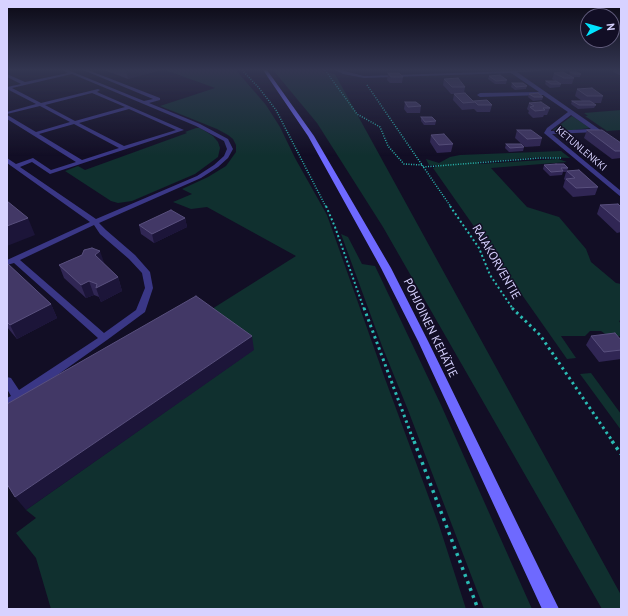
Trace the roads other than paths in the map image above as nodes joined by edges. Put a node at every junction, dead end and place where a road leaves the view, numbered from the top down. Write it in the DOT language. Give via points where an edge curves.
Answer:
graph roads {
  1 [pos="28,99"];
  2 [pos="63,99"];
  3 [pos="110,99"];
  4 [pos="134,99"];
  5 [pos="157,99"];
  6 [pos="284,99"];
  7 [pos="552,99"];
  8 [pos="144,103"];
  9 [pos="39,105"];
  10 [pos="129,107"];
  11 [pos="571,112"];
  12 [pos="7,113"];
  13 [pos="7,117"];
  14 [pos="74,123"];
  15 [pos="197,124"];
  16 [pos="181,130"];
  17 [pos="547,133"];
  18 [pos="35,134"];
  19 [pos="123,148"];
  20 [pos="7,160"];
  21 [pos="81,162"];
  22 [pos="16,166"];
  23 [pos="621,195"];
  24 [pos="95,222"];
  25 [pos="11,261"];
  26 [pos="104,338"];
  27 [pos="7,381"];
  28 [pos="18,397"];
  29 [pos="7,404"];
  30 [pos="551,609"];
  1 -- 9 [label="lane"];
  2 -- 9 [label="lane"];
  3 -- 10 [label="lane"];
  4 -- 8 [label="lane"];
  5 -- 8 [label="lane"];
  6 -- 30 [label="main road, POHJOINEN KEHÄTIE" via="325,159 386,268"];
  7 -- 11 [label="street, KETUNLENKKI"];
  8 -- 10 [label="lane"];
  8 -- 15 [label="lane"];
  9 -- 12 [label="lane"];
  9 -- 14 [label="lane"];
  10 -- 14 [label="lane"];
  10 -- 16 [label="lane"];
  11 -- 17 [label="street, KETUNLENKKI"];
  11 -- 17 [label="street, KETUNLENKKI" via="597,130"];
  13 -- 18 [label="lane"];
  14 -- 18 [label="lane"];
  14 -- 19 [label="lane"];
  15 -- 16 [label="lane"];
  15 -- 24 [label="lane" via="226,140 230,149 226,157 199,177"];
  16 -- 19 [label="lane"];
  17 -- 23 [label="street, KETUNLENKKI"];
  18 -- 21 [label="lane"];
  19 -- 21 [label="lane"];
  20 -- 22 [label="lane"];
  21 -- 22 [label="lane" via="50,172 33,160"];
  22 -- 24 [label="lane"];
  24 -- 25 [label="lane"];
  24 -- 26 [label="lane" via="146,272 149,288 140,312"];
  25 -- 26 [label="lane"];
  26 -- 28 [label="lane"];
  27 -- 28 [label="lane"];
  28 -- 29 [label="lane"];
}
